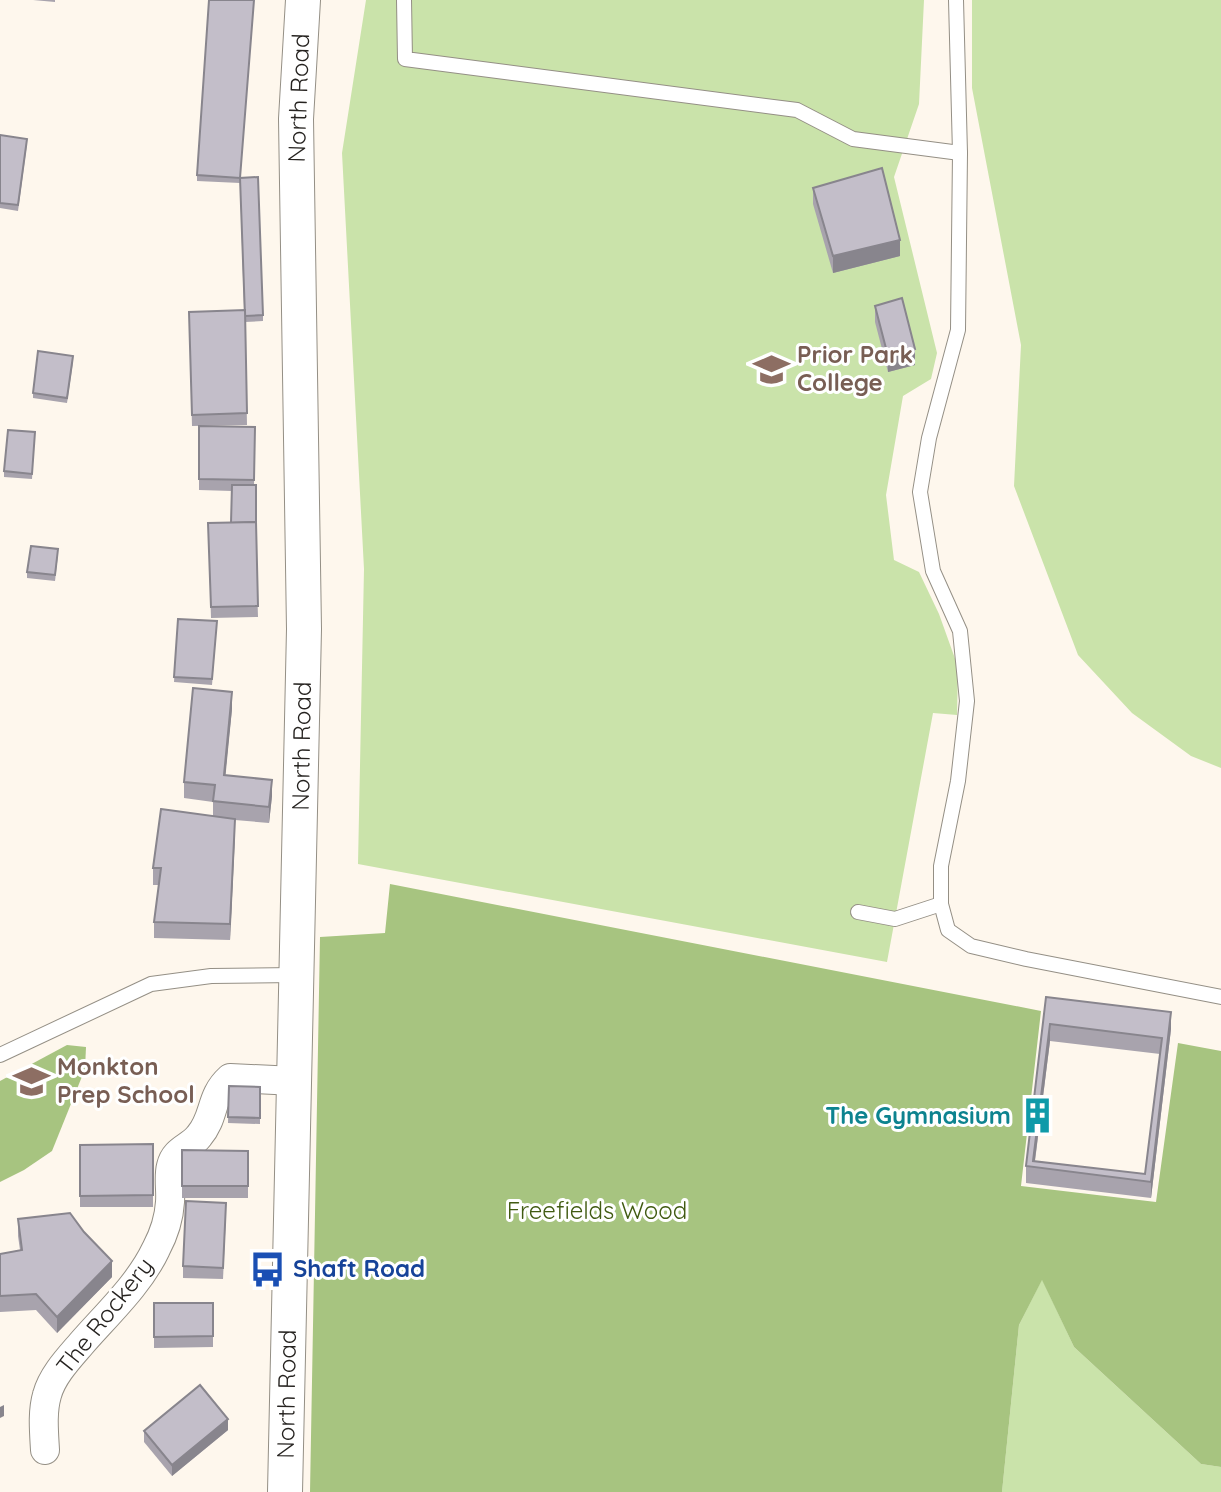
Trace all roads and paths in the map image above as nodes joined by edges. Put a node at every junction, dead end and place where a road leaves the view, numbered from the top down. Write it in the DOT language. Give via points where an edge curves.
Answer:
graph roads {
  1 [pos="303,0"];
  2 [pos="404,0"];
  3 [pos="956,0"];
  4 [pos="960,153"];
  5 [pos="941,904"];
  6 [pos="858,912"];
  7 [pos="297,975"];
  8 [pos="1221,997"];
  9 [pos="0,1055"];
  10 [pos="295,1081"];
  11 [pos="45,1450"];
  12 [pos="285,1492"];
  1 -- 7 [label="street, North Road" via="296,119 304,629"];
  2 -- 4 [label="lane" via="405,59 797,110 853,139"];
  3 -- 4 [label="lane"];
  4 -- 5 [label="lane" via="958,330 920,492 933,571 960,631 967,701 941,866"];
  5 -- 6 [label="lane" via="895,919"];
  5 -- 8 [label="lane" via="948,930 971,946"];
  7 -- 9 [label="lane" via="211,976 151,984"];
  7 -- 10 [label="street, North Road"];
  10 -- 11 [label="street, The Rockery" via="230,1078 219,1088 207,1125 175,1155 167,1225 156,1250 63,1365 47,1393"];
  10 -- 12 [label="street, North Road"];
}
